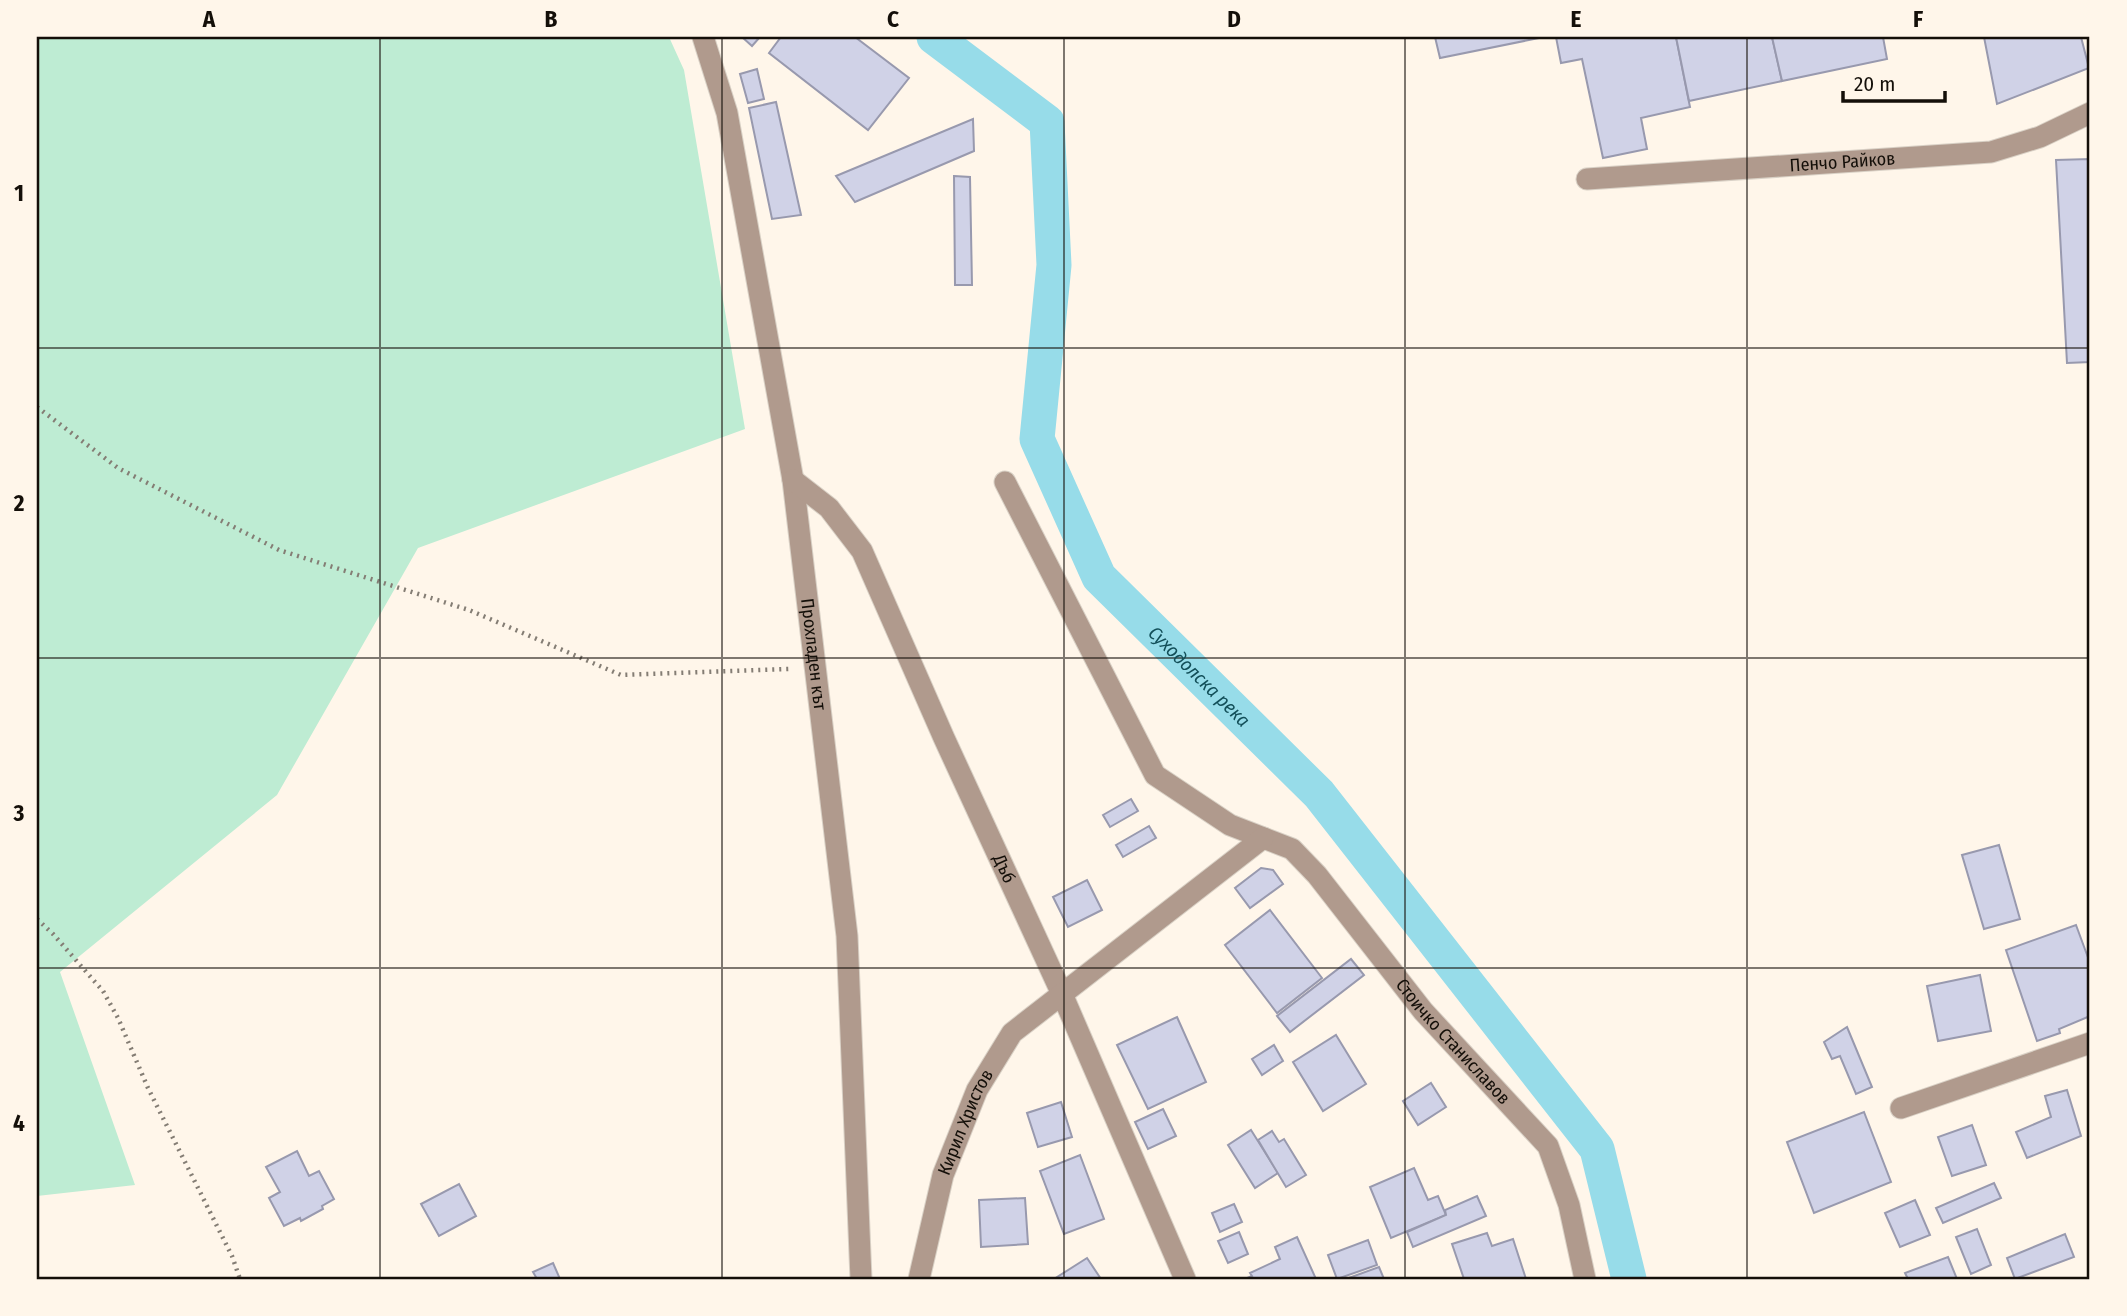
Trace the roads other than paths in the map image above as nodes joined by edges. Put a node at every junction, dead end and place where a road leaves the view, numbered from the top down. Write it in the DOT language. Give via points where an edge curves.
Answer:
graph roads {
  1 [pos="703,37"];
  2 [pos="2090,113"];
  3 [pos="1587,178"];
  4 [pos="793,481"];
  5 [pos="1005,482"];
  6 [pos="1264,838"];
  7 [pos="1062,994"];
  8 [pos="2090,1043"];
  9 [pos="1901,1108"];
  10 [pos="861,1279"];
  11 [pos="919,1279"];
  12 [pos="1185,1279"];
  13 [pos="1585,1279"];
  1 -- 4 [label="street, Прохладен кът" via="727,113"];
  2 -- 3 [label="street, Пенчо Райков" via="2040,137 1991,152"];
  4 -- 7 [label="street, Дъб" via="829,508 862,551"];
  4 -- 10 [label="street, Прохладен кът" via="847,936"];
  5 -- 6 [label="street, Стоичко Станиславов" via="1155,775 1230,825"];
  6 -- 7 [label="street, Кирил Христов"];
  6 -- 13 [label="street, Стоичко Станиславов" via="1292,849 1317,875 1423,1011 1548,1146 1569,1205"];
  7 -- 11 [label="street, Кирил Христов" via="1012,1033 977,1090 943,1175"];
  7 -- 12 [label="street, Дъб"];
  8 -- 9 [label="street"];
}
